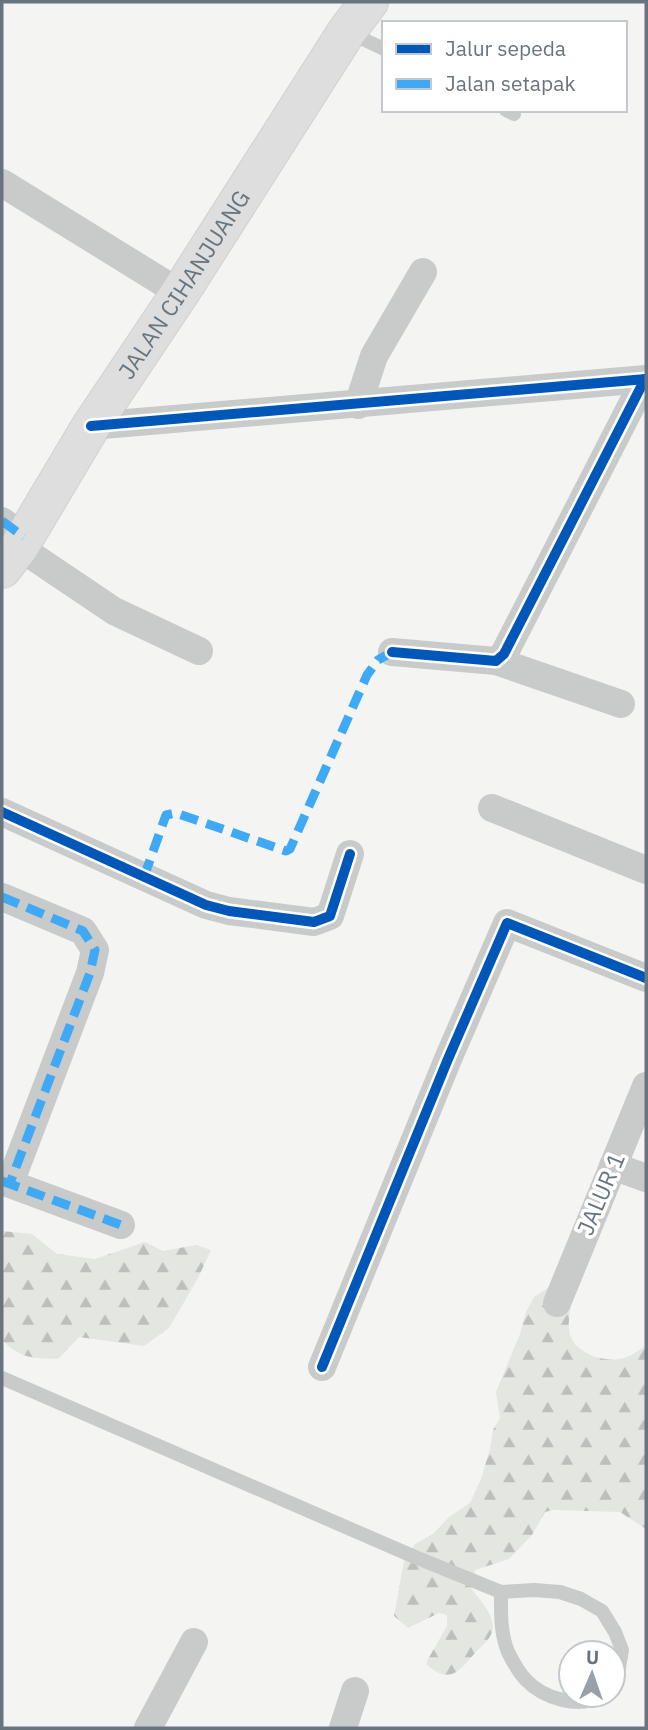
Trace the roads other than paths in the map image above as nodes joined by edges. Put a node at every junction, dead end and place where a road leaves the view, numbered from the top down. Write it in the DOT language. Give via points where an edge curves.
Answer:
graph roads {
  1 [pos="358,16"];
  2 [pos="382,46"];
  3 [pos="2,183"];
  4 [pos="423,272"];
  5 [pos="180,293"];
  6 [pos="646,379"];
  7 [pos="358,405"];
  8 [pos="91,426"];
  9 [pos="12,544"];
  10 [pos="199,651"];
  11 [pos="392,652"];
  12 [pos="496,661"];
  13 [pos="621,704"];
  14 [pos="492,808"];
  15 [pos="2,812"];
  16 [pos="350,854"];
  17 [pos="646,870"];
  18 [pos="2,897"];
  19 [pos="646,978"];
  20 [pos="646,1086"];
  21 [pos="613,1166"];
  22 [pos="646,1178"];
  23 [pos="6,1182"];
  24 [pos="121,1225"];
  25 [pos="557,1303"];
  26 [pos="323,1367"];
  27 [pos="2,1378"];
  28 [pos="501,1591"];
  29 [pos="618,1639"];
  30 [pos="194,1642"];
  31 [pos="355,1691"];
  32 [pos="557,1700"];
  33 [pos="148,1728"];
  34 [pos="343,1728"];
  1 -- 2 [label="lane"];
  1 -- 5 [label="main road, JALAN CIHANJUANG"];
  3 -- 5 [label="street"];
  4 -- 7 [label="street" via="374,356"];
  5 -- 8 [label="main road, JALAN CIHANJUANG"];
  6 -- 7 [label="street"];
  6 -- 12 [label="street"];
  7 -- 8 [label="street"];
  8 -- 9 [label="main road, JALAN CIHANJUANG"];
  9 -- 10 [label="street" via="114,611"];
  11 -- 12 [label="street"];
  12 -- 13 [label="street"];
  14 -- 17 [label="street"];
  15 -- 16 [label="street" via="206,905 314,922 330,916"];
  18 -- 23 [label="street" via="83,931 95,950 90,973"];
  19 -- 26 [label="street" via="508,923"];
  20 -- 21 [label="street, JALUR 1"];
  21 -- 22 [label="street"];
  21 -- 25 [label="street, JALUR 1"];
  23 -- 24 [label="street"];
  27 -- 28 [label="lane"];
  28 -- 29 [label="lane" via="560,1592 602,1611"];
  28 -- 32 [label="lane" via="500,1623 508,1651 526,1681"];
  30 -- 33 [label="street"];
  31 -- 34 [label="street"];
}
